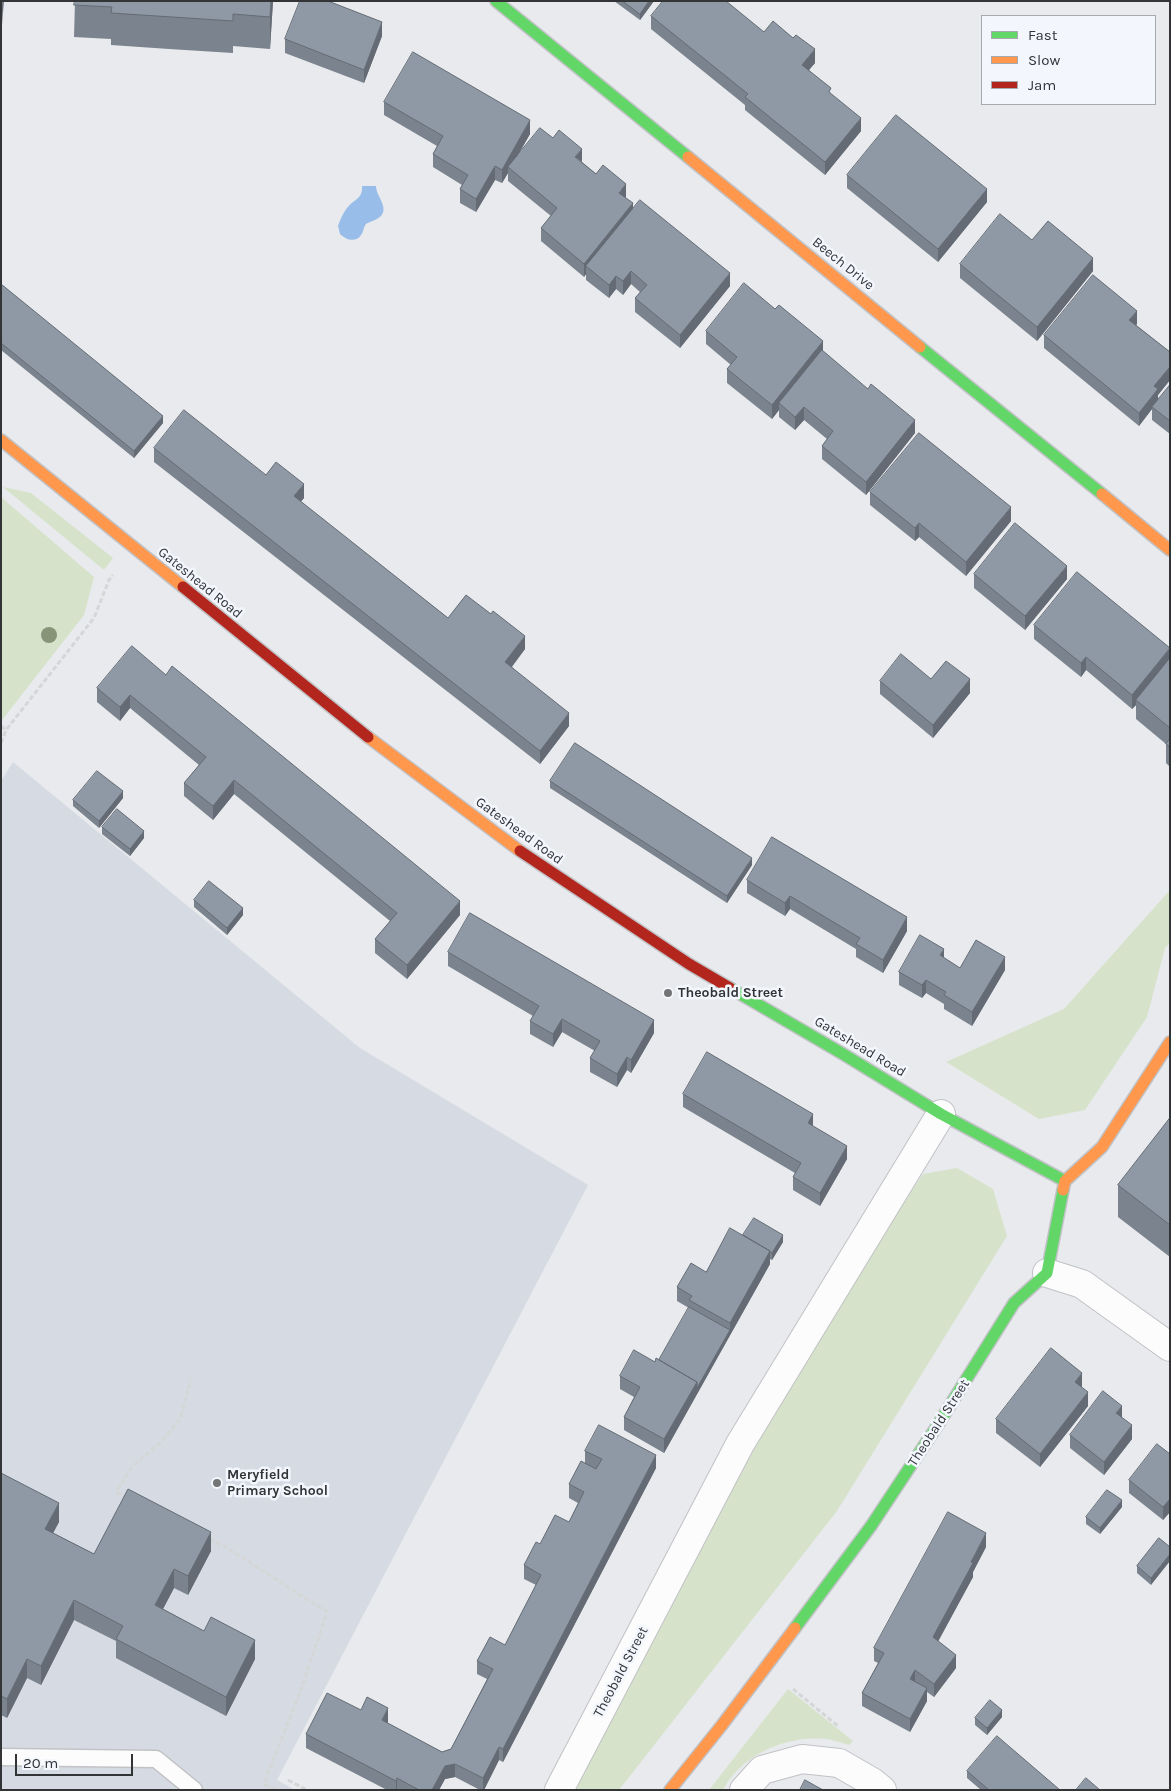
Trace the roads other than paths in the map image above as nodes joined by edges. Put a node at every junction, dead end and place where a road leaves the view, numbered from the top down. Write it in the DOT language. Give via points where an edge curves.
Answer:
graph roads {
  1 [pos="496,1"];
  2 [pos="1,440"];
  3 [pos="1170,550"];
  4 [pos="1170,1042"];
  5 [pos="941,1114"];
  6 [pos="1065,1182"];
  7 [pos="1047,1273"];
  8 [pos="1170,1346"];
  9 [pos="1,1757"];
  10 [pos="194,1790"];
  11 [pos="559,1790"];
  12 [pos="670,1790"];
  13 [pos="744,1790"];
  14 [pos="882,1790"];
  1 -- 3 [label="street, Beech Drive"];
  2 -- 5 [label="street, Gateshead Road" via="385,751 530,859 689,964"];
  4 -- 6 [label="street" via="1102,1147"];
  5 -- 6 [label="street, Gateshead Road"];
  5 -- 11 [label="street, Theobald Street" via="740,1444"];
  6 -- 7 [label="street"];
  7 -- 8 [label="street" via="1082,1284"];
  7 -- 12 [label="street, Theobald Street" via="1014,1303 871,1526"];
  9 -- 10 [label="lane" via="156,1759"];
  13 -- 14 [label="street" via="762,1770 802,1759 839,1763"];
}
